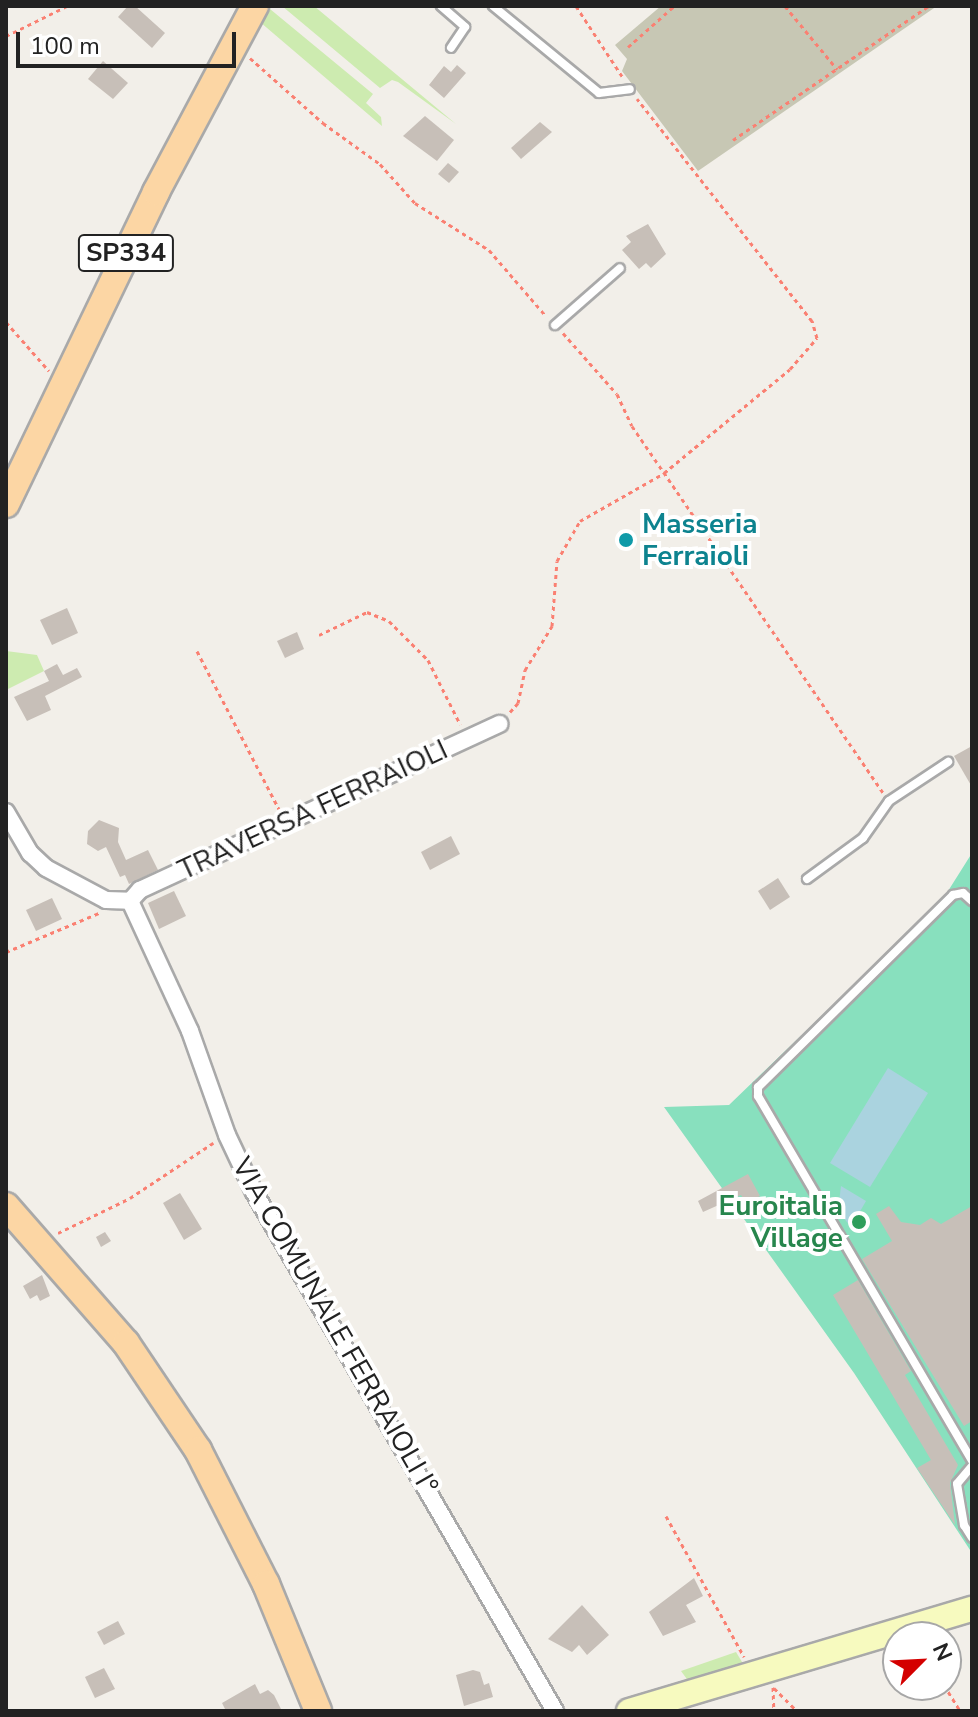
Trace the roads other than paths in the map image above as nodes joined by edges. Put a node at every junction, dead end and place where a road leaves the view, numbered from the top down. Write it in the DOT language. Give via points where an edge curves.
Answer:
graph roads {
  1 [pos="255,6"];
  2 [pos="441,6"];
  3 [pos="493,6"];
  4 [pos="451,48"];
  5 [pos="630,89"];
  6 [pos="620,268"];
  7 [pos="555,325"];
  8 [pos="6,504"];
  9 [pos="499,724"];
  10 [pos="948,762"];
  11 [pos="6,812"];
  12 [pos="807,879"];
  13 [pos="972,901"];
  14 [pos="122,902"];
  15 [pos="6,1206"];
  16 [pos="972,1463"];
  17 [pos="972,1538"];
  18 [pos="972,1609"];
  19 [pos="318,1710"];
  20 [pos="555,1711"];
  21 [pos="629,1711"];
  1 -- 8 [label="main road, SP334"];
  2 -- 4 [label="lane" via="465,27"];
  3 -- 5 [label="lane" via="599,93"];
  6 -- 7 [label="lane"];
  9 -- 14 [label="street, TRAVERSA FERRAIOLI"];
  10 -- 12 [label="lane" via="889,801 863,838"];
  11 -- 14 [label="street" via="38,862"];
  13 -- 16 [label="lane" via="963,893 953,895 758,1087 758,1096"];
  14 -- 20 [label="street, VIA COMUNALE FERRAIOLI I°" via="190,1031 227,1135 254,1192"];
  15 -- 19 [label="main road" via="126,1343 190,1437 266,1584"];
  16 -- 17 [label="lane" via="957,1484 964,1525"];
  18 -- 21 [label="street" via="764,1680"];
}
